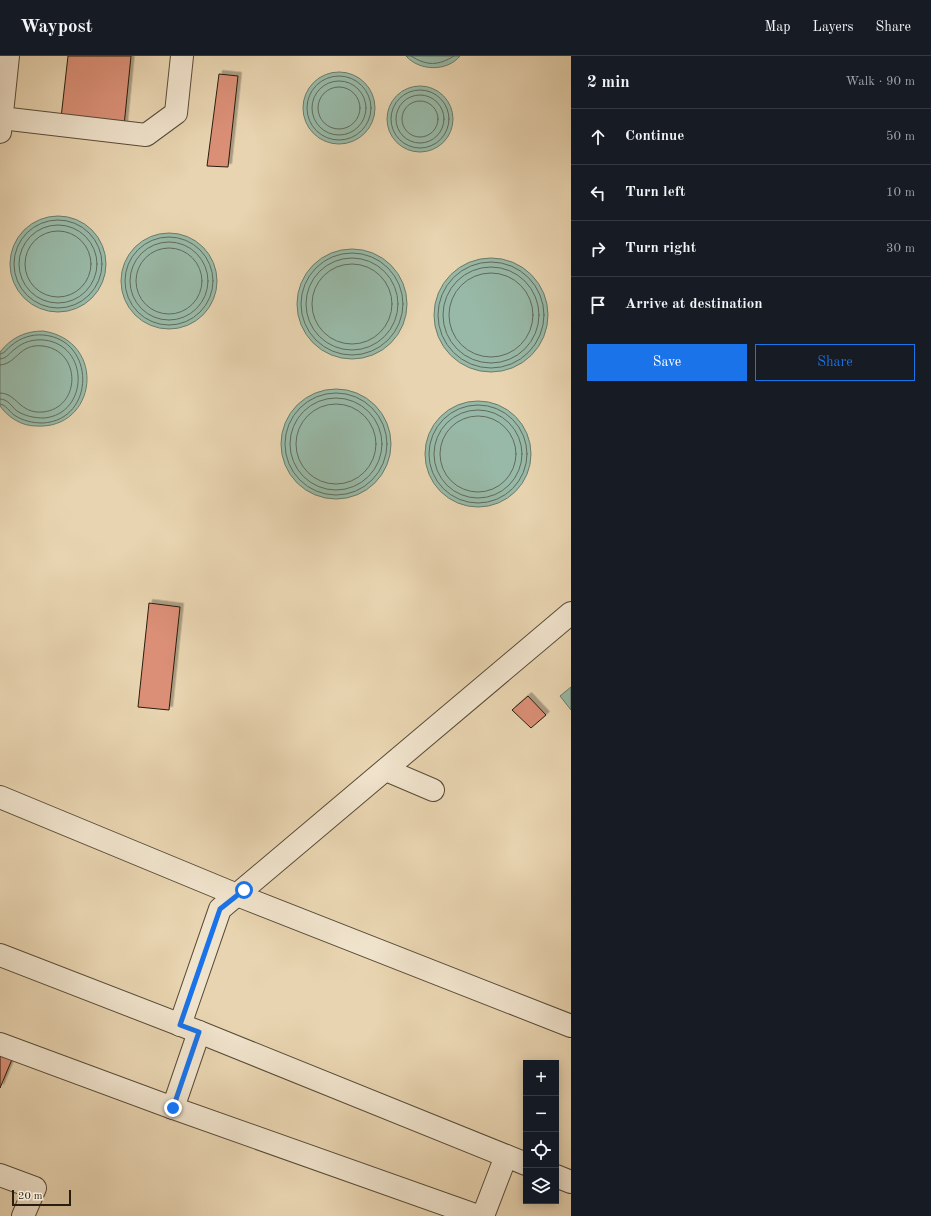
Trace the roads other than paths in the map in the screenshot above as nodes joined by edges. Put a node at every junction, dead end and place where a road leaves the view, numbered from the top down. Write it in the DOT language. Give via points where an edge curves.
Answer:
graph roads {
  1 [pos="8,56"];
  2 [pos="182,56"];
  3 [pos="1,125"];
  4 [pos="571,613"];
  5 [pos="386,770"];
  6 [pos="432,790"];
  7 [pos="0,797"];
  8 [pos="238,895"];
  9 [pos="0,955"];
  10 [pos="571,1026"];
  11 [pos="190,1028"];
  12 [pos="0,1044"];
  13 [pos="173,1108"];
  14 [pos="516,1160"];
  15 [pos="0,1175"];
  16 [pos="559,1177"];
  17 [pos="571,1182"];
  18 [pos="23,1216"];
  19 [pos="478,1216"];
  20 [pos="483,1216"];
  1 -- 3 [label="street"];
  2 -- 3 [label="street" via="176,113 146,135"];
  4 -- 5 [label="street"];
  5 -- 6 [label="street"];
  5 -- 8 [label="street"];
  7 -- 8 [label="street"];
  8 -- 10 [label="street"];
  8 -- 11 [label="street" via="220,909"];
  9 -- 11 [label="street"];
  11 -- 13 [label="street"];
  11 -- 14 [label="street"];
  12 -- 13 [label="street"];
  13 -- 19 [label="street"];
  14 -- 20 [label="street"];
  15 -- 18 [label="street" via="35,1188"];
  16 -- 17 [label="street"];
}
